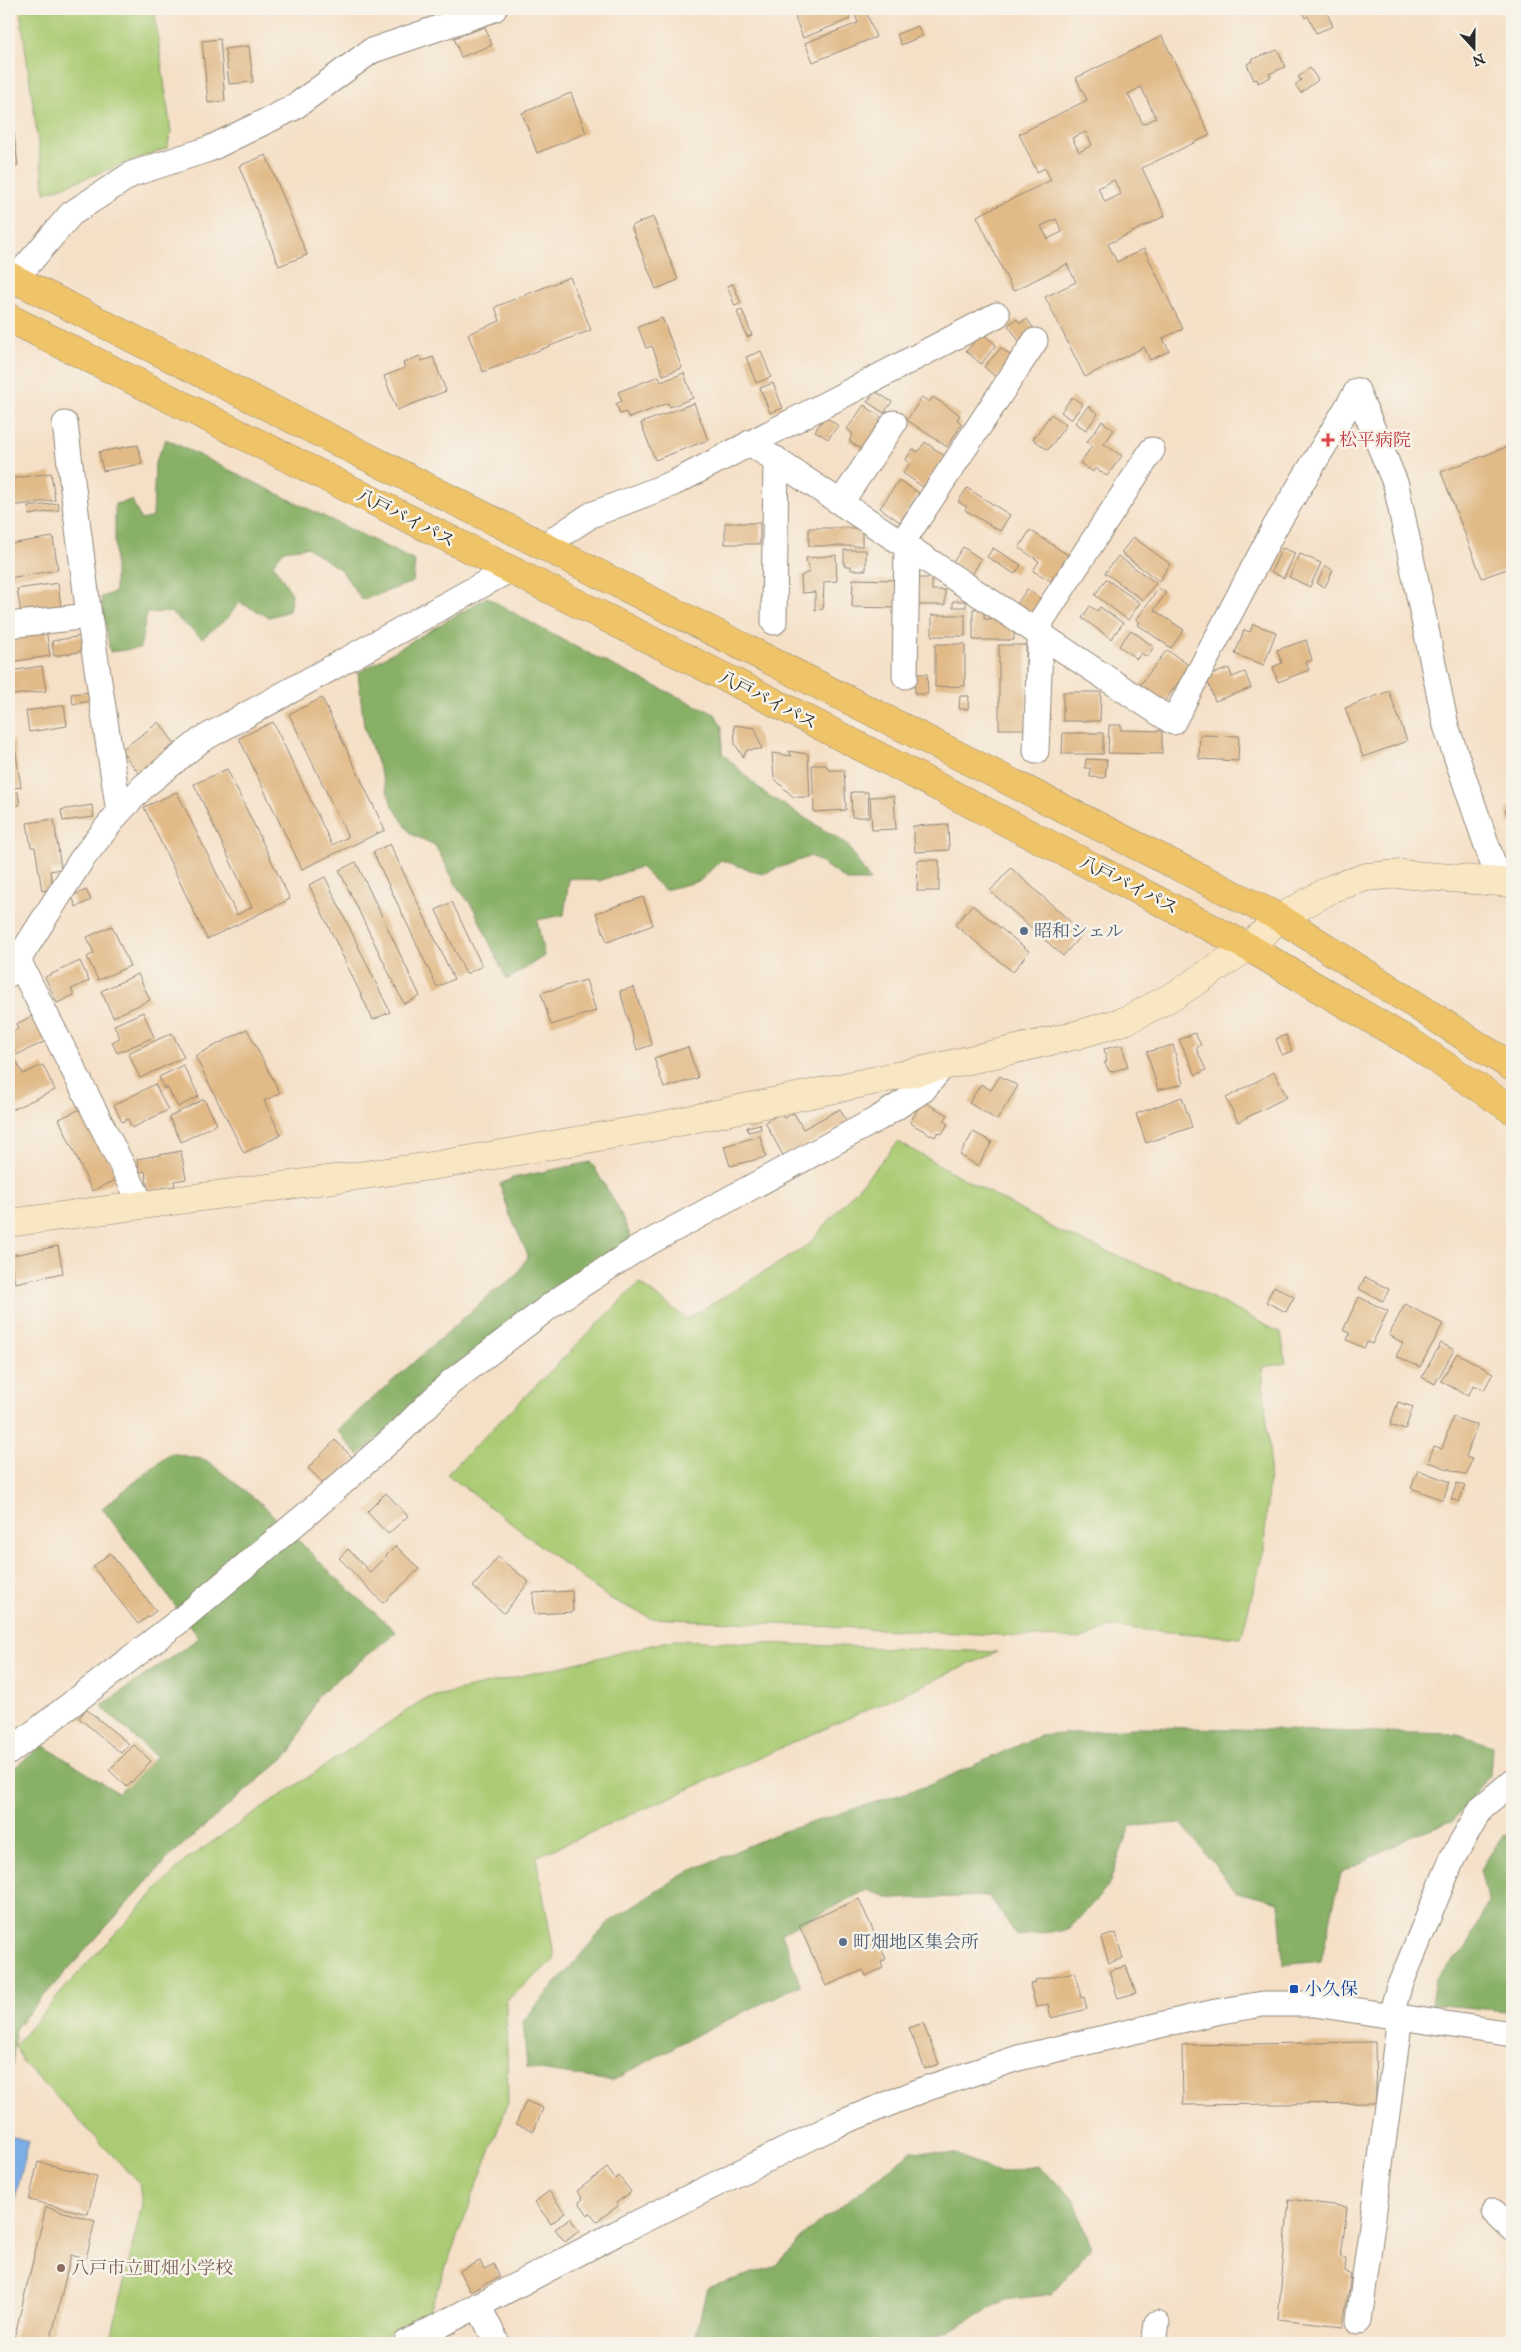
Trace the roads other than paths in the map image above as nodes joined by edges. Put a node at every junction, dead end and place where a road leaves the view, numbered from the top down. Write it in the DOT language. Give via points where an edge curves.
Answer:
graph roads {
  1 [pos="494,9"];
  2 [pos="11,280"];
  3 [pos="997,315"];
  4 [pos="9,318"];
  5 [pos="1035,341"];
  6 [pos="894,423"];
  7 [pos="65,424"];
  8 [pos="750,442"];
  9 [pos="1152,450"];
  10 [pos="776,459"];
  11 [pos="840,502"];
  12 [pos="905,544"];
  13 [pos="544,546"];
  14 [pos="509,570"];
  15 [pos="90,616"];
  16 [pos="774,622"];
  17 [pos="9,625"];
  18 [pos="1040,634"];
  19 [pos="905,676"];
  20 [pos="1036,750"];
  21 [pos="119,812"];
  22 [pos="1506,882"];
  23 [pos="1280,918"];
  24 [pos="1248,946"];
  25 [pos="12,963"];
  26 [pos="942,1066"];
  27 [pos="1512,1067"];
  28 [pos="1512,1110"];
  29 [pos="142,1205"];
  30 [pos="9,1223"];
  31 [pos="9,1752"];
  32 [pos="1512,1782"];
  33 [pos="1395,2016"];
  34 [pos="1512,2034"];
  35 [pos="1494,2212"];
  36 [pos="1512,2230"];
  37 [pos="478,2305"];
  38 [pos="1359,2321"];
  39 [pos="406,2343"];
  40 [pos="497,2343"];
  1 -- 2 [label="street" via="371,52 293,108 209,148 132,174 71,214"];
  2 -- 13 [label="highway, 八戸バイパス"];
  3 -- 8 [label="street"];
  4 -- 14 [label="highway, 八戸バイパス"];
  5 -- 12 [label="street"];
  6 -- 11 [label="street"];
  7 -- 15 [label="street"];
  8 -- 10 [label="street"];
  8 -- 13 [label="street" via="674,482 591,515"];
  9 -- 18 [label="street" via="1041,622"];
  10 -- 11 [label="street"];
  10 -- 16 [label="street"];
  11 -- 12 [label="street"];
  12 -- 18 [label="street"];
  12 -- 19 [label="street"];
  13 -- 23 [label="highway, 八戸バイパス"];
  14 -- 21 [label="street" via="201,740 144,786"];
  14 -- 24 [label="highway, 八戸バイパス"];
  15 -- 17 [label="street"];
  15 -- 21 [label="street"];
  18 -- 20 [label="street"];
  18 -- 22 [label="street" via="1173,722 1274,527 1357,391 1396,485 1446,726"];
  21 -- 25 [label="street" via="82,859"];
  22 -- 23 [label="street" via="1401,874 1366,877 1333,888"];
  23 -- 24 [label="street"];
  23 -- 27 [label="highway, 八戸バイパス"];
  24 -- 26 [label="street" via="1177,994 1127,1020"];
  24 -- 28 [label="highway, 八戸バイパス" via="1410,1042"];
  25 -- 29 [label="street"];
  26 -- 29 [label="street" via="650,1128 438,1165"];
  26 -- 31 [label="street" via="923,1090 879,1118 637,1249 558,1300 451,1382 314,1508 199,1604"];
  29 -- 30 [label="street"];
  32 -- 33 [label="street" via="1482,1808 1453,1857 1398,1990"];
  33 -- 34 [label="street"];
  33 -- 37 [label="street" via="1314,2004 1263,2004 1018,2058 925,2089 838,2124"];
  33 -- 38 [label="street"];
  35 -- 36 [label="street"];
  37 -- 39 [label="street"];
  37 -- 40 [label="street"];
}
